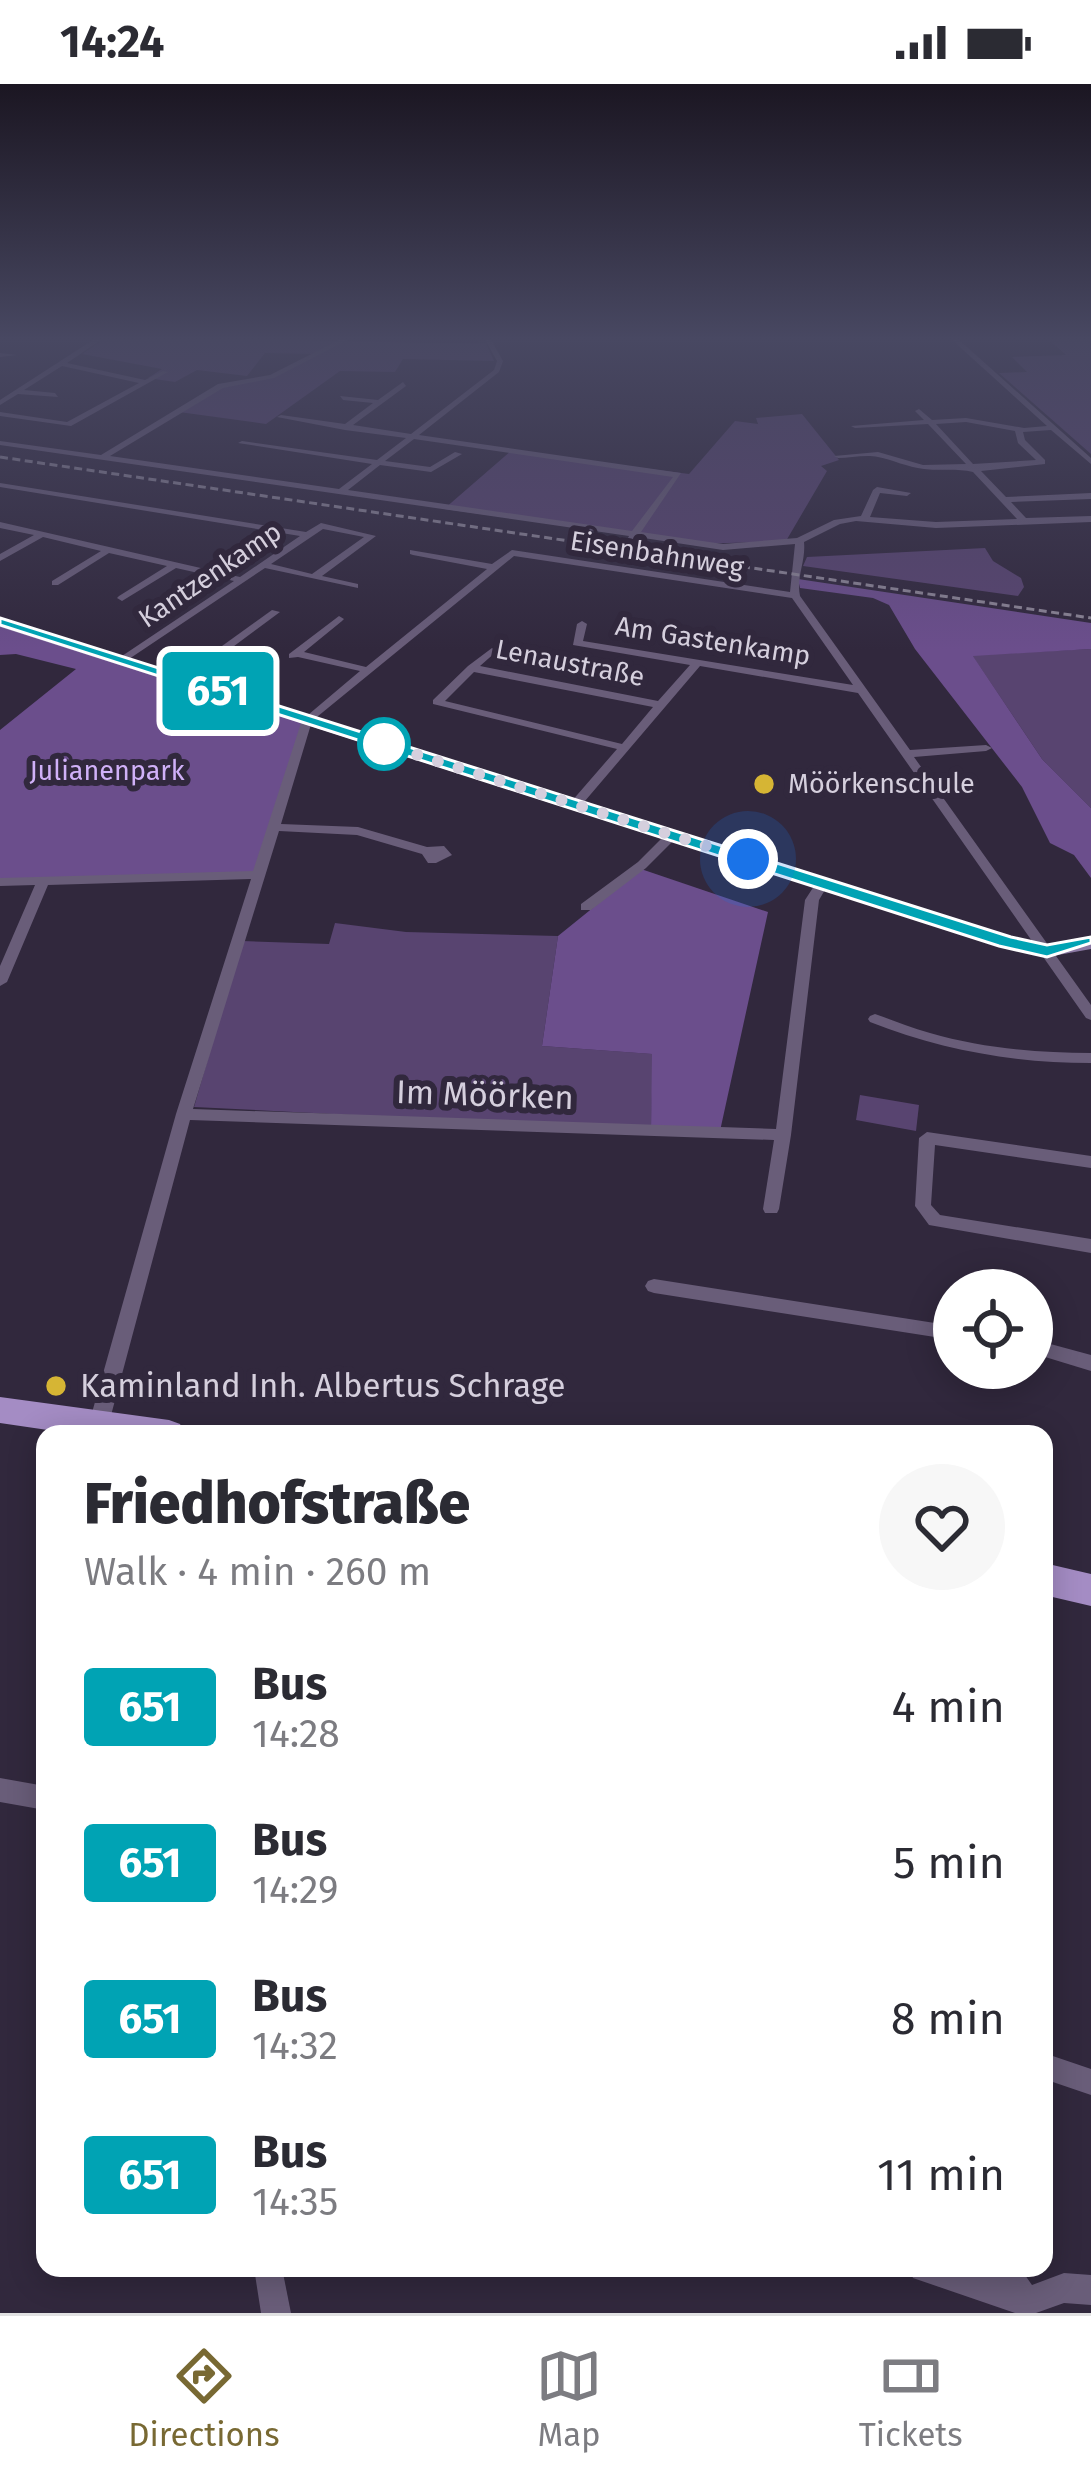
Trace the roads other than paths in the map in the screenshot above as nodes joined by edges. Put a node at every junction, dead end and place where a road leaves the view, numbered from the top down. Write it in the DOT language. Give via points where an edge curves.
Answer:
graph roads {
  1 [pos="128,442"];
  2 [pos="404,442"];
  3 [pos="453,442"];
  4 [pos="950,442"];
  5 [pos="1022,442"];
  6 [pos="1068,442"];
  7 [pos="0,443"];
  8 [pos="242,443"];
  9 [pos="232,450"];
  10 [pos="458,454"];
  11 [pos="838,456"];
  12 [pos="101,458"];
  13 [pos="1091,462"];
  14 [pos="377,463"];
  15 [pos="973,466"];
  16 [pos="4,488"];
  17 [pos="339,493"];
  18 [pos="907,493"];
  19 [pos="1005,500"];
  20 [pos="1090,501"];
  21 [pos="865,517"];
  22 [pos="1091,518"];
  23 [pos="1024,521"];
  24 [pos="0,525"];
  25 [pos="43,534"];
  26 [pos="308,535"];
  27 [pos="632,538"];
  28 [pos="799,541"];
  29 [pos="105,552"];
  30 [pos="413,552"];
  31 [pos="0,559"];
  32 [pos="17,564"];
  33 [pos="263,565"];
  34 [pos="173,566"];
  35 [pos="492,567"];
  36 [pos="314,577"];
  37 [pos="242,580"];
  38 [pos="55,583"];
  39 [pos="355,586"];
  40 [pos="795,596"];
  41 [pos="122,598"];
  42 [pos="275,612"];
  43 [pos="339,620"];
  44 [pos="0,622"];
  45 [pos="582,623"];
  46 [pos="492,651"];
  47 [pos="123,660"];
  48 [pos="697,663"];
  49 [pos="472,668"];
  50 [pos="367,670"];
  51 [pos="183,680"];
  52 [pos="861,690"];
  53 [pos="659,705"];
  54 [pos="307,720"];
  55 [pos="626,748"];
  56 [pos="986,748"];
  57 [pos="906,754"];
  58 [pos="575,805"];
  59 [pos="274,827"];
  60 [pos="672,835"];
  61 [pos="427,851"];
  62 [pos="259,875"];
  63 [pos="43,881"];
  64 [pos="0,882"];
  65 [pos="823,883"];
  66 [pos="586,907"];
  67 [pos="1091,943"];
  68 [pos="1047,951"];
  69 [pos="0,982"];
  70 [pos="1091,1015"];
  71 [pos="874,1019"];
  72 [pos="1091,1058"];
  73 [pos="184,1114"];
  74 [pos="783,1135"];
  75 [pos="1091,1162"];
  76 [pos="771,1208"];
  77 [pos="1091,1246"];
  78 [pos="654,1286"];
  79 [pos="933,1330"];
  80 [pos="1053,1352"];
  81 [pos="1091,1363"];
  82 [pos="0,1410"];
  83 [pos="82,1425"];
  84 [pos="99,1425"];
  85 [pos="1053,1581"];
  86 [pos="1091,1590"];
  87 [pos="0,1790"];
  88 [pos="36,1796"];
  89 [pos="1053,2069"];
  90 [pos="1091,2082"];
  91 [pos="270,2277"];
  92 [pos="946,2277"];
  93 [pos="1007,2277"];
  94 [pos="1091,2290"];
  95 [pos="1026,2308"];
  96 [pos="276,2313"];
  1 -- 12 [label="street"];
  2 -- 14 [label="street"];
  3 -- 27 [label="street" via="678,475"];
  4 -- 15 [label="street"];
  5 -- 15 [label="street" via="1042,462"];
  6 -- 13 [label="street"];
  7 -- 12 [label="street"];
  8 -- 9 [label="street"];
  8 -- 14 [label="street"];
  10 -- 14 [label="street" via="429,472"];
  11 -- 15 [label="street"];
  12 -- 17 [label="street"];
  14 -- 17 [label="street"];
  15 -- 19 [label="street"];
  16 -- 26 [label="street"];
  17 -- 27 [label="street"];
  18 -- 21 [label="street" via="877,487"];
  19 -- 20 [label="street"];
  19 -- 23 [label="street"];
  21 -- 23 [label="street" via="944,525"];
  21 -- 28 [label="street"];
  22 -- 23 [label="street"];
  24 -- 25 [label="street"];
  25 -- 29 [label="street"];
  25 -- 31 [label="street"];
  26 -- 33 [label="street, Kantzenkamp"];
  26 -- 36 [label="street, Kantzenkamp" via="321,526 372,536"];
  27 -- 28 [label="street" via="723,547"];
  28 -- 40 [label="street"];
  29 -- 34 [label="street"];
  29 -- 38 [label="street"];
  30 -- 35 [label="street"];
  31 -- 32 [label="street"];
  33 -- 36 [label="street"];
  33 -- 37 [label="street, Kantzenkamp"];
  34 -- 37 [label="street"];
  34 -- 41 [label="street"];
  35 -- 40 [label="street, Eisenbahnweg" via="512,553"];
  35 -- 50 [label="street"];
  36 -- 39 [label="street"];
  37 -- 47 [label="street, Kantzenkamp"];
  40 -- 52 [label="street"];
  42 -- 51 [label="street"];
  43 -- 50 [label="street" via="293,656"];
  44 -- 47 [label="street"];
  45 -- 48 [label="street, Am Gastenkamp" via="577,643"];
  46 -- 49 [label="street, Lenaustraße"];
  47 -- 51 [label="street"];
  48 -- 52 [label="street, Am Gastenkamp"];
  48 -- 53 [label="street, Lenaustraße"];
  49 -- 53 [label="street, Lenaustraße"];
  49 -- 55 [label="street, Lenaustraße" via="437,702"];
  50 -- 54 [label="street"];
  51 -- 54 [label="street"];
  52 -- 57 [label="street"];
  53 -- 55 [label="street, Lenaustraße"];
  54 -- 58 [label="street"];
  54 -- 59 [label="street"];
  55 -- 58 [label="street, Lenaustraße"];
  56 -- 57 [label="street"];
  57 -- 68 [label="street"];
  58 -- 60 [label="street"];
  59 -- 61 [label="street" via="358,831"];
  59 -- 62 [label="street"];
  60 -- 65 [label="street"];
  60 -- 66 [label="street"];
  62 -- 63 [label="street"];
  62 -- 73 [label="street"];
  63 -- 64 [label="street"];
  63 -- 69 [label="street"];
  65 -- 68 [label="street"];
  65 -- 74 [label="street" via="812,900"];
  67 -- 68 [label="street"];
  68 -- 70 [label="street"];
  71 -- 72 [label="street" via="989,1048"];
  73 -- 74 [label="street, Im Möörken"];
  73 -- 84 [label="street"];
  74 -- 76 [label="street"];
  75 -- 77 [label="street" via="927,1138 923,1206 935,1221"];
  78 -- 79 [label="street"];
  80 -- 81 [label="street"];
  82 -- 83 [label="main road"];
  85 -- 86 [label="main road"];
  87 -- 88 [label="street"];
  89 -- 90 [label="street"];
  91 -- 96 [label="street"];
  92 -- 95 [label="street"];
  93 -- 95 [label="street"];
  94 -- 95 [label="street" via="1064,2288"];
}
